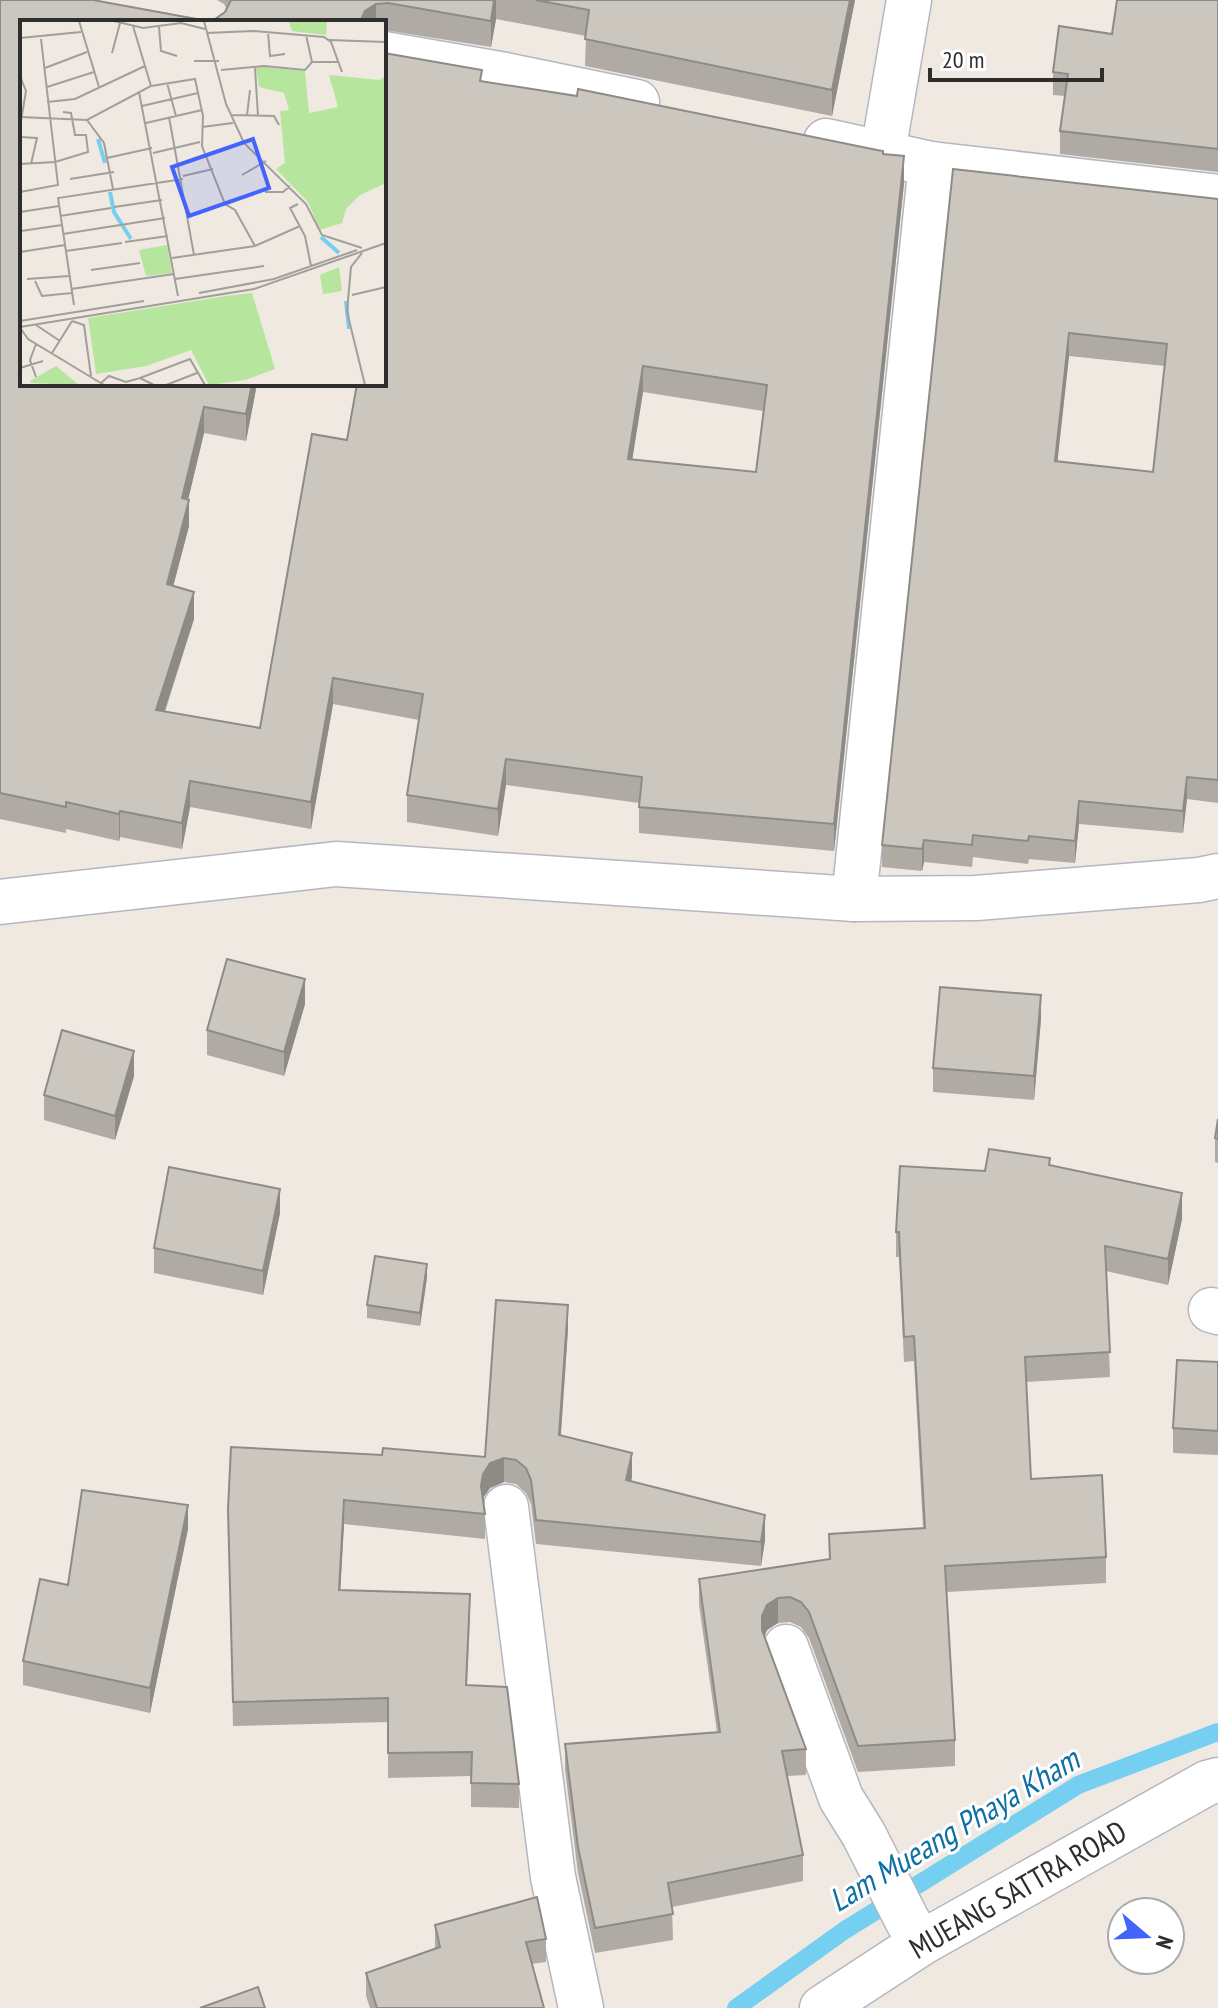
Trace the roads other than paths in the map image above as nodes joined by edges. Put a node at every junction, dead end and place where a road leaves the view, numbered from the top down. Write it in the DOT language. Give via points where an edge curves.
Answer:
graph roads {
  1 [pos="909,0"];
  2 [pos="386,54"];
  3 [pos="671,109"];
  4 [pos="792,134"];
  5 [pos="883,152"];
  6 [pos="931,164"];
  7 [pos="1218,197"];
  8 [pos="1218,876"];
  9 [pos="854,899"];
  10 [pos="0,902"];
  11 [pos="506,1507"];
  12 [pos="786,1647"];
  13 [pos="1218,1780"];
  14 [pos="916,1932"];
  15 [pos="581,2008"];
  16 [pos="822,2008"];
  1 -- 5 [label="street"];
  2 -- 3 [label="street"];
  4 -- 5 [label="street"];
  5 -- 6 [label="street"];
  6 -- 7 [label="street"];
  6 -- 9 [label="street"];
  8 -- 9 [label="street" via="976,898"];
  9 -- 10 [label="street" via="336,864"];
  11 -- 15 [label="street" via="553,1877"];
  12 -- 14 [label="street" via="841,1798"];
  13 -- 14 [label="street, MUEANG SATTRA ROAD"];
  14 -- 16 [label="street, MUEANG SATTRA ROAD"];
}
